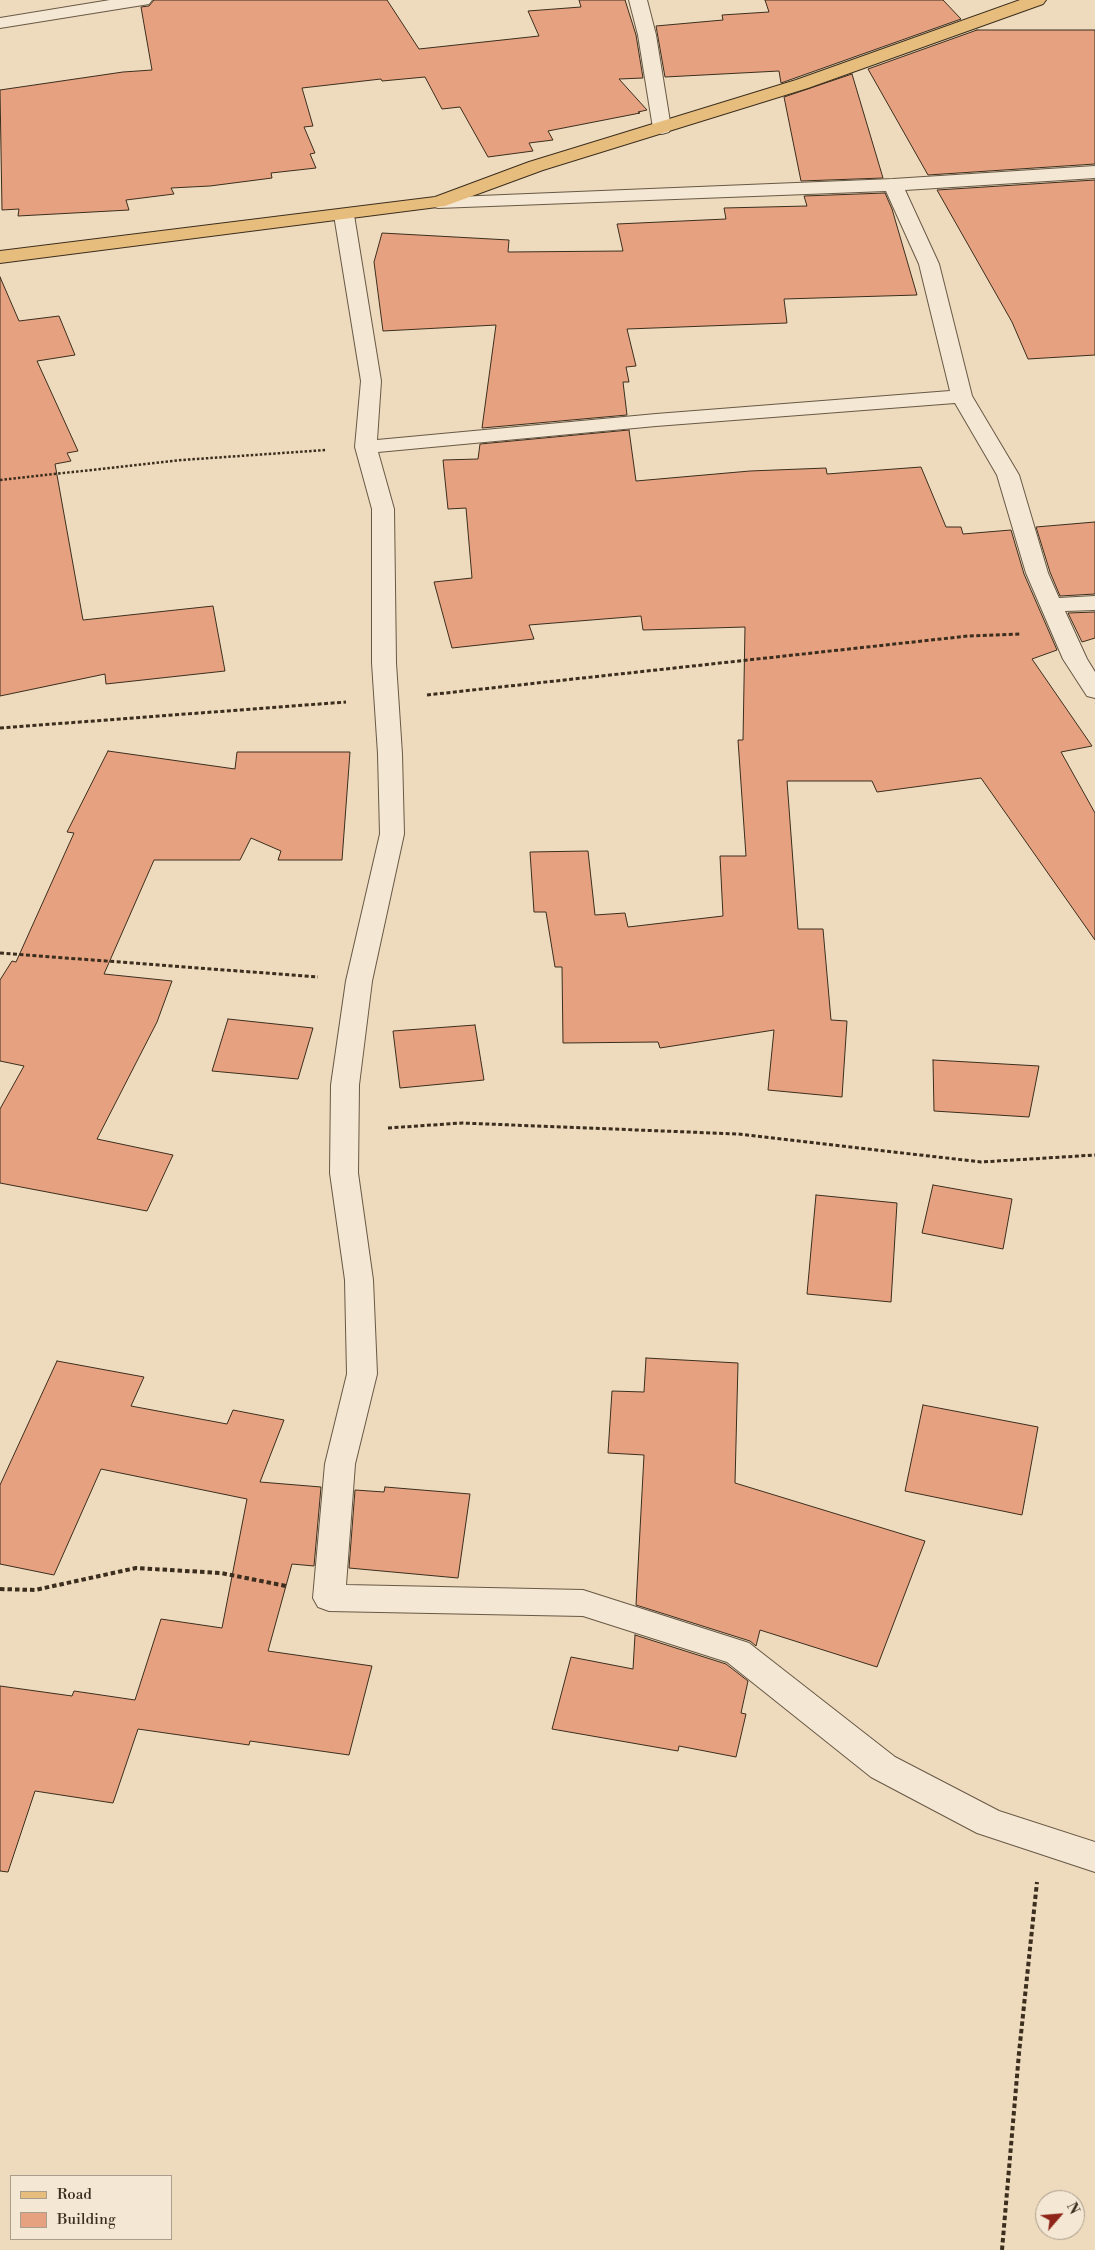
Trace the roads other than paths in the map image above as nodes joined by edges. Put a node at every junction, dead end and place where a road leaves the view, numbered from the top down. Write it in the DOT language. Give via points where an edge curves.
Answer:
graph roads {
  1 [pos="143,0"];
  2 [pos="638,0"];
  3 [pos="1037,0"];
  4 [pos="0,24"];
  5 [pos="662,128"];
  6 [pos="1095,172"];
  7 [pos="893,185"];
  8 [pos="438,202"];
  9 [pos="344,215"];
  10 [pos="0,256"];
  11 [pos="962,396"];
  12 [pos="366,447"];
  13 [pos="1095,603"];
  14 [pos="1052,605"];
  15 [pos="1095,691"];
  16 [pos="1095,1857"];
  1 -- 4 [label="street"];
  2 -- 5 [label="street"];
  3 -- 5 [label="main road" via="802,84"];
  5 -- 8 [label="main road" via="536,166"];
  6 -- 7 [label="street"];
  7 -- 8 [label="street"];
  7 -- 11 [label="street" via="929,264"];
  8 -- 9 [label="main road"];
  9 -- 10 [label="main road"];
  9 -- 12 [label="street" via="372,381"];
  11 -- 12 [label="street"];
  11 -- 14 [label="street" via="1008,475 1037,573"];
  12 -- 16 [label="street" via="383,509 384,664 392,834 359,981 345,1085 344,1173 359,1280 362,1374 340,1464 330,1598 583,1603 738,1652 883,1767 989,1823"];
  13 -- 14 [label="street"];
  14 -- 15 [label="street" via="1075,658"];
}
